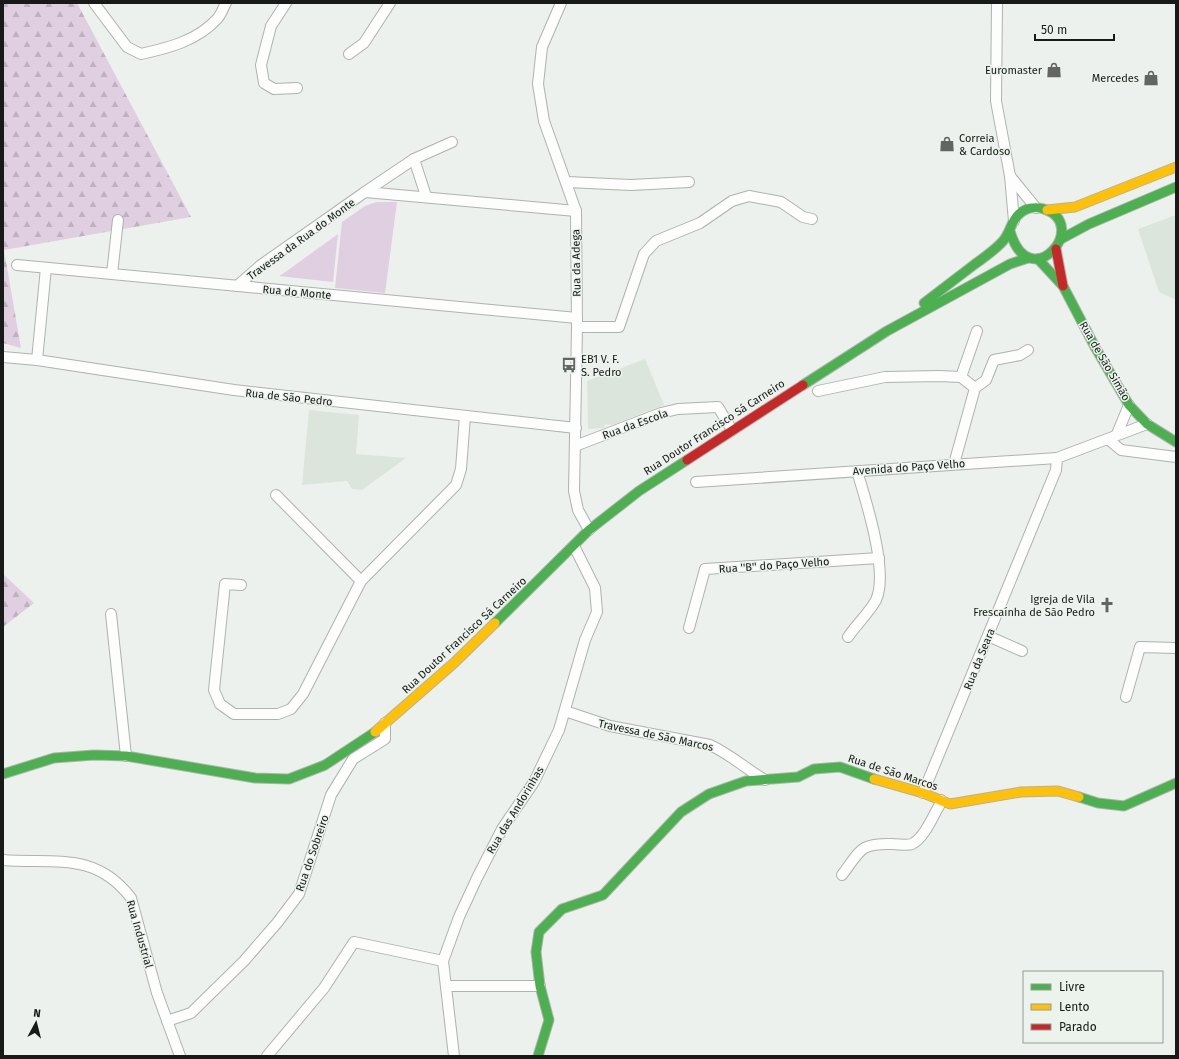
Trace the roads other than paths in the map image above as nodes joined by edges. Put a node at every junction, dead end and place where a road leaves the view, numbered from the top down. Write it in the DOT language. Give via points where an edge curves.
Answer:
graph roads {
  1 [pos="94,3"];
  2 [pos="226,3"];
  3 [pos="286,3"];
  4 [pos="390,3"];
  5 [pos="561,3"];
  6 [pos="997,3"];
  7 [pos="349,54"];
  8 [pos="297,88"];
  9 [pos="452,142"];
  10 [pos="414,159"];
  11 [pos="1176,166"];
  12 [pos="1010,176"];
  13 [pos="567,182"];
  14 [pos="689,182"];
  15 [pos="1176,188"];
  16 [pos="365,192"];
  17 [pos="426,196"];
  18 [pos="1042,209"];
  19 [pos="576,211"];
  20 [pos="812,219"];
  21 [pos="118,220"];
  22 [pos="1014,221"];
  23 [pos="1010,231"];
  24 [pos="1061,239"];
  25 [pos="1056,249"];
  26 [pos="1028,258"];
  27 [pos="1038,259"];
  28 [pos="17,265"];
  29 [pos="46,268"];
  30 [pos="112,274"];
  31 [pos="237,286"];
  32 [pos="1063,286"];
  33 [pos="577,322"];
  34 [pos="887,331"];
  35 [pos="977,331"];
  36 [pos="1028,350"];
  37 [pos="3,357"];
  38 [pos="37,360"];
  39 [pos="961,377"];
  40 [pos="975,388"];
  41 [pos="818,391"];
  42 [pos="1129,405"];
  43 [pos="465,416"];
  44 [pos="1147,424"];
  45 [pos="576,428"];
  46 [pos="732,430"];
  47 [pos="1117,434"];
  48 [pos="1108,440"];
  49 [pos="1176,442"];
  50 [pos="576,446"];
  51 [pos="1176,457"];
  52 [pos="1057,458"];
  53 [pos="954,464"];
  54 [pos="857,471"];
  55 [pos="696,482"];
  56 [pos="276,495"];
  57 [pos="589,530"];
  58 [pos="574,546"];
  59 [pos="879,558"];
  60 [pos="361,581"];
  61 [pos="241,585"];
  62 [pos="111,614"];
  63 [pos="689,628"];
  64 [pos="988,636"];
  65 [pos="848,637"];
  66 [pos="1176,648"];
  67 [pos="1022,651"];
  68 [pos="1126,698"];
  69 [pos="565,711"];
  70 [pos="385,724"];
  71 [pos="126,756"];
  72 [pos="3,774"];
  73 [pos="765,780"];
  74 [pos="1176,783"];
  75 [pos="923,793"];
  76 [pos="941,800"];
  77 [pos="3,860"];
  78 [pos="842,875"];
  79 [pos="443,961"];
  80 [pos="446,986"];
  81 [pos="540,986"];
  82 [pos="167,1021"];
  83 [pos="180,1056"];
  84 [pos="267,1056"];
  85 [pos="454,1056"];
  86 [pos="538,1056"];
  1 -- 2 [label="street" via="128,48 141,54 170,48 194,37 217,19"];
  3 -- 8 [label="street" via="271,26 261,65 264,83 274,89"];
  4 -- 7 [label="street" via="364,43"];
  5 -- 13 [label="street, Rua da Adega" via="542,47 538,84 544,120"];
  6 -- 12 [label="street" via="996,101"];
  9 -- 10 [label="street, Travessa da Rua do Monte"];
  10 -- 16 [label="street, Travessa da Rua do Monte"];
  10 -- 17 [label="street"];
  11 -- 18 [label="main road" via="1076,207"];
  12 -- 18 [label="street"];
  12 -- 22 [label="street"];
  13 -- 14 [label="street" via="631,185"];
  13 -- 19 [label="street, Rua da Adega"];
  15 -- 24 [label="main road" via="1089,224"];
  16 -- 17 [label="street, Travessa da Rua do Monte"];
  16 -- 31 [label="street, Travessa da Rua do Monte" via="262,265"];
  17 -- 19 [label="street, Travessa da Rua do Monte"];
  18 -- 22 [label="main road" via="1023,211"];
  18 -- 24 [label="main road" via="1054,215 1059,222"];
  19 -- 33 [label="street, Rua da Adega"];
  20 -- 33 [label="street, Rua do Monte" via="803,217 781,202 749,196 732,201 700,223 656,241 644,254 619,327"];
  21 -- 30 [label="street"];
  22 -- 23 [label="main road"];
  23 -- 26 [label="main road" via="1014,248"];
  23 -- 34 [label="main road, Rua Doutor Francisco Sá Carneiro" via="999,246"];
  24 -- 25 [label="main road"];
  25 -- 27 [label="main road"];
  25 -- 32 [label="main road, Rua de São Simão"];
  26 -- 27 [label="main road"];
  26 -- 34 [label="main road, Rua Doutor Francisco Sá Carneiro" via="1010,264"];
  27 -- 32 [label="main road, Rua de São Simão"];
  28 -- 29 [label="street, Rua do Monte"];
  29 -- 30 [label="street, Rua do Monte"];
  29 -- 38 [label="street"];
  30 -- 31 [label="street, Rua do Monte"];
  31 -- 33 [label="street, Rua do Monte"];
  32 -- 42 [label="main road, Rua de São Simão"];
  33 -- 45 [label="street, Rua da Adega"];
  34 -- 46 [label="main road, Rua Doutor Francisco Sá Carneiro"];
  35 -- 39 [label="street"];
  36 -- 40 [label="street" via="1020,356 994,360 986,380"];
  37 -- 38 [label="street, Rua de São Pedro"];
  38 -- 43 [label="street, Rua de São Pedro" via="234,390"];
  39 -- 40 [label="street"];
  39 -- 41 [label="street" via="885,377"];
  40 -- 53 [label="street"];
  42 -- 44 [label="main road, Rua de São Simão"];
  42 -- 47 [label="street"];
  43 -- 45 [label="street, Rua de São Pedro"];
  43 -- 60 [label="street" via="461,469 456,485"];
  44 -- 47 [label="street, Avenida do Paço Velho"];
  44 -- 49 [label="main road, Rua de São Simão"];
  45 -- 50 [label="street, Rua da Adega"];
  46 -- 50 [label="street, Rua da Escola" via="718,407 678,409 661,413"];
  46 -- 57 [label="main road, Rua Doutor Francisco Sá Carneiro" via="639,491"];
  47 -- 48 [label="street, Avenida do Paço Velho"];
  48 -- 51 [label="street" via="1122,450"];
  48 -- 52 [label="street, Avenida do Paço Velho"];
  50 -- 57 [label="street, Rua da Adega" via="574,491 578,510"];
  52 -- 53 [label="street, Avenida do Paço Velho"];
  52 -- 64 [label="street, Rua da Seara" via="1056,470"];
  53 -- 54 [label="street, Avenida do Paço Velho"];
  54 -- 55 [label="street, Avenida do Paço Velho"];
  54 -- 59 [label="street"];
  56 -- 60 [label="street"];
  57 -- 58 [label="main road, Rua Doutor Francisco Sá Carneiro"];
  58 -- 69 [label="street, Rua das Andorinhas" via="595,588 597,612 585,640"];
  58 -- 70 [label="main road, Rua Doutor Francisco Sá Carneiro" via="454,663"];
  59 -- 63 [label="street, Rua ''B'' do Paço Velho" via="705,569"];
  59 -- 65 [label="street" via="881,573 876,600"];
  60 -- 61 [label="street" via="303,694 291,709 278,714 234,714 220,704 214,690 225,584"];
  62 -- 71 [label="street"];
  64 -- 67 [label="street"];
  64 -- 75 [label="street, Rua da Seara"];
  66 -- 68 [label="street" via="1140,647"];
  69 -- 73 [label="street, Travessa de São Marcos" via="610,726 710,745 722,750 740,765"];
  69 -- 79 [label="street, Rua das Andorinhas" via="559,730 534,782 502,829 477,878 458,917"];
  70 -- 71 [label="main road, Rua Doutor Francisco Sá Carneiro" via="325,765 289,779 255,778"];
  70 -- 82 [label="street, Rua do Sobreiro" via="385,739 353,759 332,796 299,894 277,923 217,989 191,1013"];
  71 -- 72 [label="main road, Rua Doutor Francisco Sá Carneiro" via="54,758"];
  73 -- 75 [label="main road, Rua de São Marcos" via="798,777 814,769 840,768"];
  73 -- 81 [label="main road, Rua de São Marcos" via="746,781 709,794 687,808 602,894 562,910 551,920 539,932 536,952"];
  74 -- 76 [label="main road, Rua de São Marcos" via="1124,806 1098,803 1058,791 1021,792 950,804"];
  75 -- 76 [label="main road, Rua de São Marcos"];
  76 -- 78 [label="street" via="917,840 910,845 866,846"];
  77 -- 82 [label="street, Rua Industrial" via="72,862 88,865 126,891 132,898"];
  79 -- 80 [label="street, Rua das Andorinhas"];
  79 -- 84 [label="street" via="354,942 324,988"];
  80 -- 81 [label="street"];
  80 -- 85 [label="street, Rua das Andorinhas"];
  81 -- 86 [label="main road, Rua de São Marcos" via="549,1020"];
  82 -- 83 [label="street, Rua Industrial"];
}
